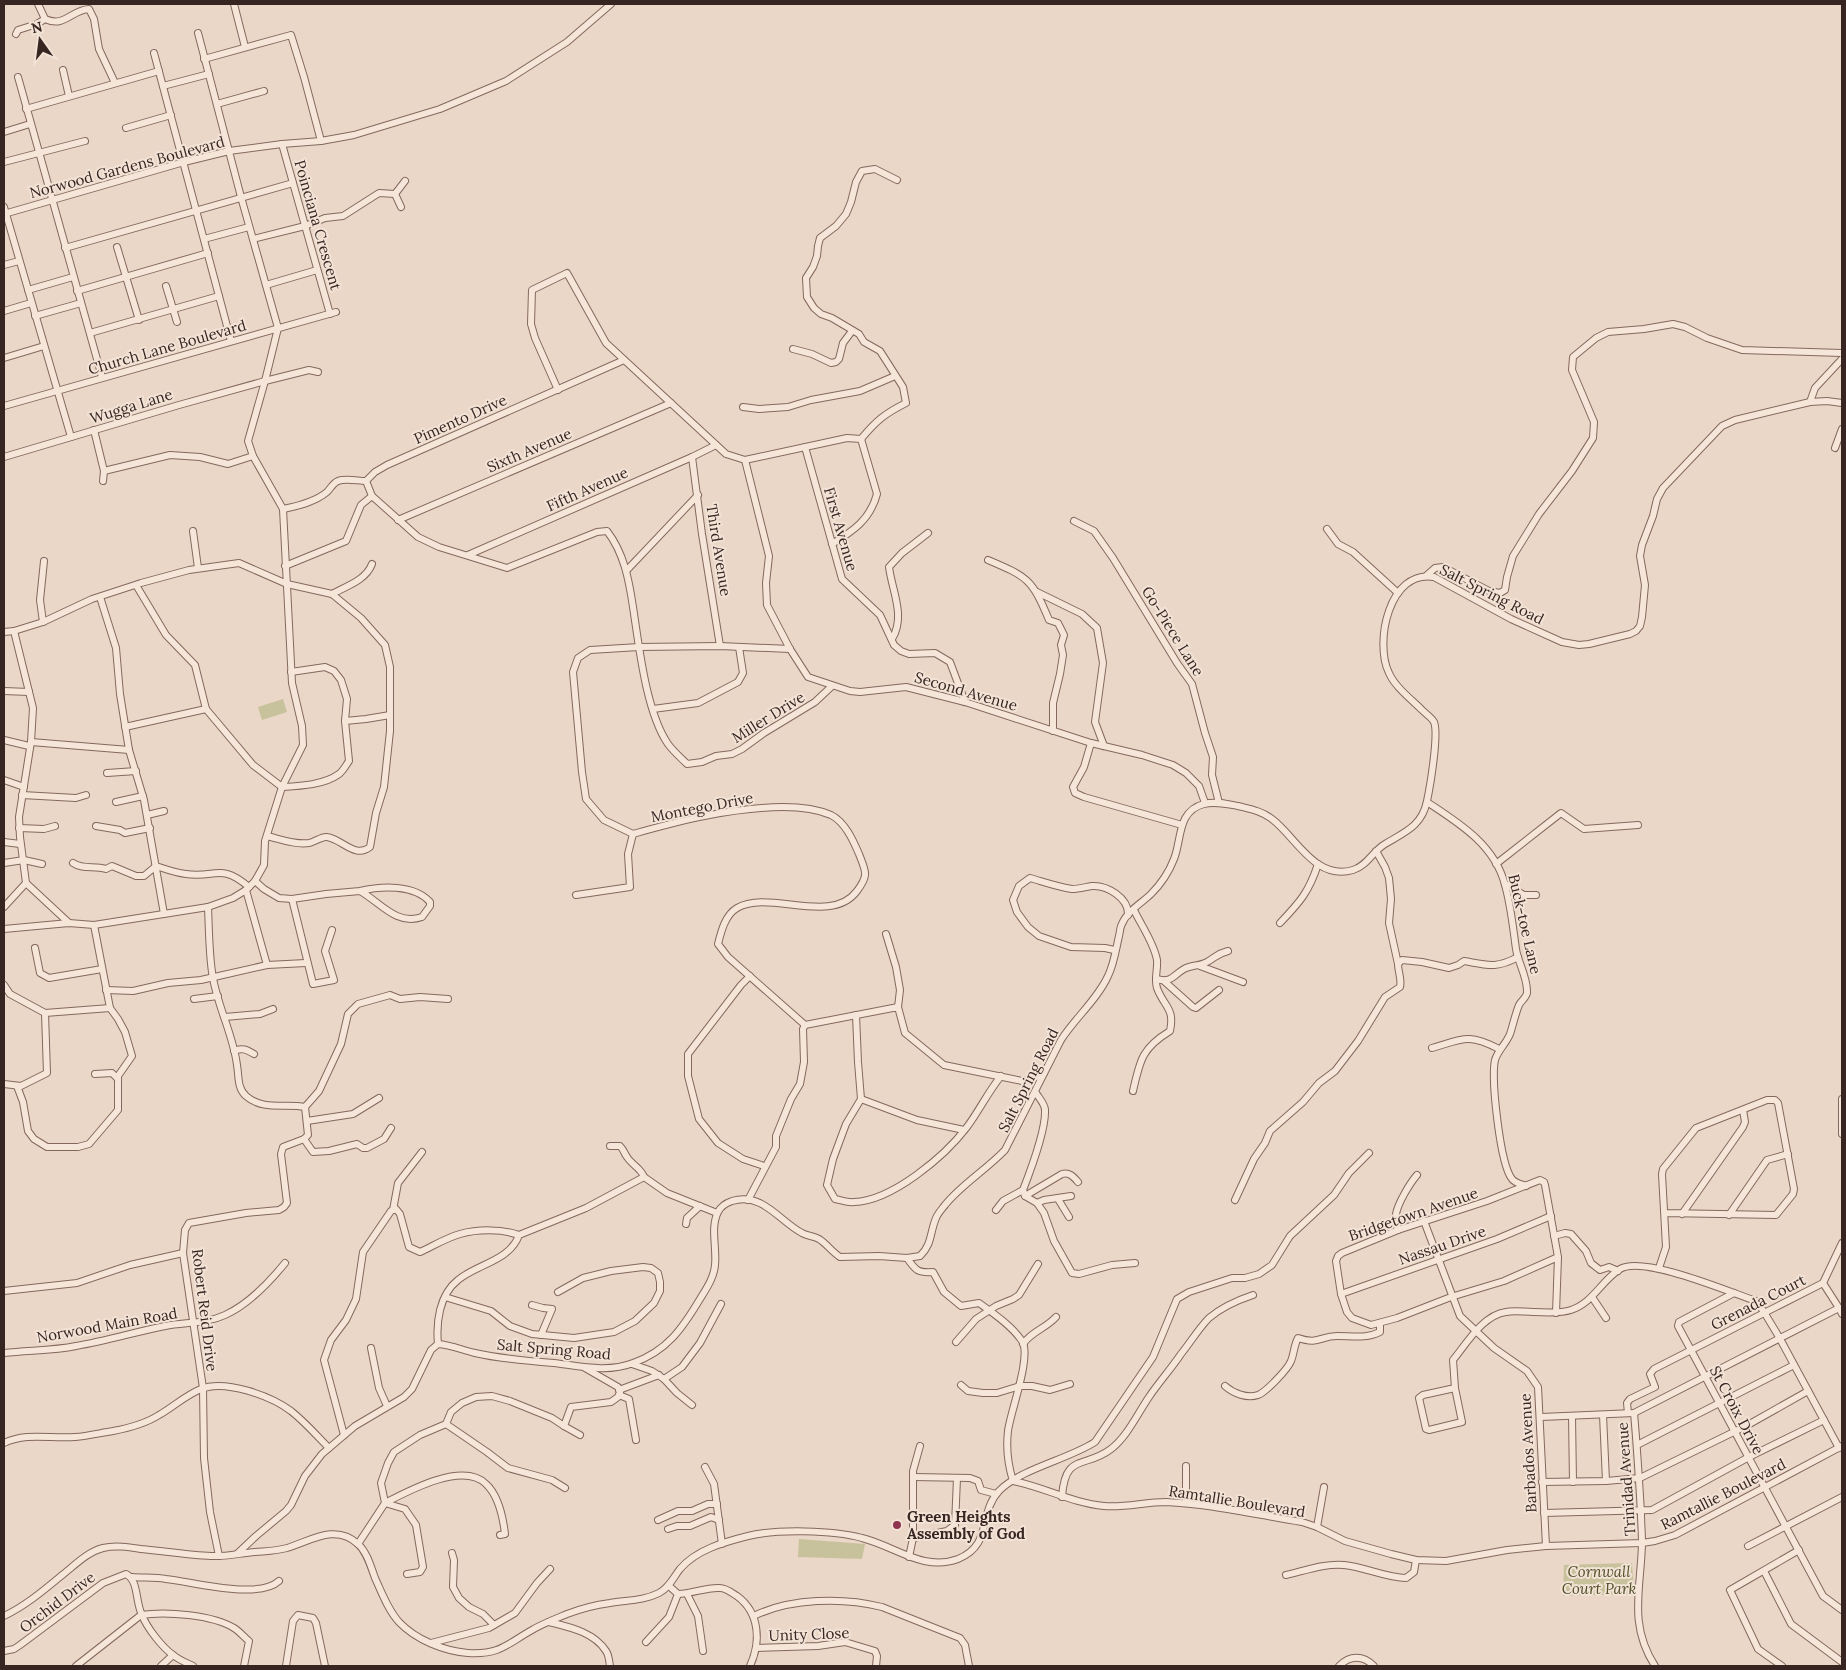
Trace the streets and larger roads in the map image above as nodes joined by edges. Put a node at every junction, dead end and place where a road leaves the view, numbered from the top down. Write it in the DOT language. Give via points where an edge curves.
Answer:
graph roads {
  1 [pos="38,4"];
  2 [pos="234,4"];
  3 [pos="611,4"];
  4 [pos="91,6"];
  5 [pos="45,19"];
  6 [pos="198,33"];
  7 [pos="16,34"];
  8 [pos="245,48"];
  9 [pos="154,53"];
  10 [pos="204,59"];
  11 [pos="63,70"];
  12 [pos="159,71"];
  13 [pos="209,74"];
  14 [pos="18,77"];
  15 [pos="115,83"];
  16 [pos="163,86"];
  17 [pos="264,91"];
  18 [pos="69,96"];
  19 [pos="217,104"];
  20 [pos="26,109"];
  21 [pos="171,115"];
  22 [pos="30,124"];
  23 [pos="126,128"];
  24 [pos="4,132"];
  25 [pos="85,141"];
  26 [pos="321,141"];
  27 [pos="282,144"];
  28 [pos="229,151"];
  29 [pos="38,153"];
  30 [pos="4,162"];
  31 [pos="184,162"];
  32 [pos="897,180"];
  33 [pos="404,181"];
  34 [pos="293,183"];
  35 [pos="395,194"];
  36 [pos="241,197"];
  37 [pos="51,200"];
  38 [pos="401,207"];
  39 [pos="196,210"];
  40 [pos="4,212"];
  41 [pos="305,226"];
  42 [pos="249,227"];
  43 [pos="204,239"];
  44 [pos="253,239"];
  45 [pos="65,248"];
  46 [pos="117,248"];
  47 [pos="208,253"];
  48 [pos="19,261"];
  49 [pos="4,265"];
  50 [pos="317,270"];
  51 [pos="74,277"];
  52 [pos="126,277"];
  53 [pos="266,285"];
  54 [pos="166,286"];
  55 [pos="28,290"];
  56 [pos="77,291"];
  57 [pos="220,296"];
  58 [pos="81,302"];
  59 [pos="32,303"];
  60 [pos="173,310"];
  61 [pos="4,312"];
  62 [pos="333,313"];
  63 [pos="35,316"];
  64 [pos="139,320"];
  65 [pos="177,322"];
  66 [pos="278,328"];
  67 [pos="852,331"];
  68 [pos="90,333"];
  69 [pos="232,341"];
  70 [pos="44,346"];
  71 [pos="794,350"];
  72 [pos="1842,353"];
  73 [pos="4,358"];
  74 [pos="1842,359"];
  75 [pos="624,360"];
  76 [pos="318,372"];
  77 [pos="895,376"];
  78 [pos="102,378"];
  79 [pos="265,382"];
  80 [pos="558,390"];
  81 [pos="57,391"];
  82 [pos="1810,402"];
  83 [pos="1842,403"];
  84 [pos="671,404"];
  85 [pos="4,406"];
  86 [pos="743,407"];
  87 [pos="1842,429"];
  88 [pos="94,430"];
  89 [pos="71,437"];
  90 [pos="861,439"];
  91 [pos="716,445"];
  92 [pos="805,447"];
  93 [pos="1835,448"];
  94 [pos="253,456"];
  95 [pos="4,457"];
  96 [pos="692,457"];
  97 [pos="745,460"];
  98 [pos="104,471"];
  99 [pos="103,481"];
  100 [pos="366,481"];
  101 [pos="698,495"];
  102 [pos="372,496"];
  103 [pos="283,509"];
  104 [pos="398,520"];
  105 [pos="1074,522"];
  106 [pos="1327,529"];
  107 [pos="193,531"];
  108 [pos="928,533"];
  109 [pos="832,544"];
  110 [pos="468,555"];
  111 [pos="988,560"];
  112 [pos="44,561"];
  113 [pos="372,564"];
  114 [pos="285,566"];
  115 [pos="198,568"];
  116 [pos="627,570"];
  117 [pos="1426,576"];
  118 [pos="287,584"];
  119 [pos="136,585"];
  120 [pos="1036,592"];
  121 [pos="1398,593"];
  122 [pos="332,594"];
  123 [pos="100,597"];
  124 [pos="43,622"];
  125 [pos="14,631"];
  126 [pos="4,632"];
  127 [pos="892,639"];
  128 [pos="720,646"];
  129 [pos="639,647"];
  130 [pos="739,647"];
  131 [pos="790,649"];
  132 [pos="291,672"];
  133 [pos="832,686"];
  134 [pos="4,691"];
  135 [pos="29,692"];
  136 [pos="965,702"];
  137 [pos="206,709"];
  138 [pos="654,709"];
  139 [pos="390,715"];
  140 [pos="345,721"];
  141 [pos="125,727"];
  142 [pos="1053,731"];
  143 [pos="4,740"];
  144 [pos="1092,742"];
  145 [pos="30,744"];
  146 [pos="1104,746"];
  147 [pos="129,750"];
  148 [pos="136,771"];
  149 [pos="107,773"];
  150 [pos="4,780"];
  151 [pos="282,787"];
  152 [pos="24,788"];
  153 [pos="22,795"];
  154 [pos="86,795"];
  155 [pos="143,796"];
  156 [pos="116,802"];
  157 [pos="1427,802"];
  158 [pos="1205,803"];
  159 [pos="1219,803"];
  160 [pos="164,811"];
  161 [pos="147,814"];
  162 [pos="1638,824"];
  163 [pos="1182,825"];
  164 [pos="55,826"];
  165 [pos="96,826"];
  166 [pos="19,828"];
  167 [pos="150,828"];
  168 [pos="633,834"];
  169 [pos="267,836"];
  170 [pos="4,842"];
  171 [pos="20,844"];
  172 [pos="1376,851"];
  173 [pos="24,860"];
  174 [pos="4,863"];
  175 [pos="74,863"];
  176 [pos="42,864"];
  177 [pos="1318,864"];
  178 [pos="1496,864"];
  179 [pos="156,866"];
  180 [pos="255,881"];
  181 [pos="26,883"];
  182 [pos="1505,884"];
  183 [pos="248,888"];
  184 [pos="360,891"];
  185 [pos="576,895"];
  186 [pos="1536,895"];
  187 [pos="292,900"];
  188 [pos="4,907"];
  189 [pos="208,907"];
  190 [pos="1131,912"];
  191 [pos="164,914"];
  192 [pos="1280,923"];
  193 [pos="69,924"];
  194 [pos="94,925"];
  195 [pos="4,928"];
  196 [pos="332,930"];
  197 [pos="886,934"];
  198 [pos="35,948"];
  199 [pos="1114,950"];
  200 [pos="1228,951"];
  201 [pos="1518,957"];
  202 [pos="306,963"];
  203 [pos="1398,964"];
  204 [pos="267,965"];
  205 [pos="1198,965"];
  206 [pos="102,969"];
  207 [pos="750,976"];
  208 [pos="213,977"];
  209 [pos="1156,979"];
  210 [pos="1164,981"];
  211 [pos="1243,982"];
  212 [pos="4,985"];
  213 [pos="106,990"];
  214 [pos="1219,990"];
  215 [pos="7,994"];
  216 [pos="218,996"];
  217 [pos="194,999"];
  218 [pos="448,999"];
  219 [pos="898,1006"];
  220 [pos="110,1008"];
  221 [pos="273,1009"];
  222 [pos="45,1013"];
  223 [pos="856,1015"];
  224 [pos="225,1017"];
  225 [pos="805,1025"];
  226 [pos="1432,1048"];
  227 [pos="1499,1049"];
  228 [pos="234,1051"];
  229 [pos="254,1054"];
  230 [pos="1044,1073"];
  231 [pos="95,1074"];
  232 [pos="1001,1076"];
  233 [pos="118,1079"];
  234 [pos="4,1084"];
  235 [pos="17,1086"];
  236 [pos="1134,1091"];
  237 [pos="1036,1093"];
  238 [pos="379,1098"];
  239 [pos="861,1099"];
  240 [pos="1842,1099"];
  241 [pos="306,1107"];
  242 [pos="1743,1110"];
  243 [pos="307,1120"];
  244 [pos="391,1128"];
  245 [pos="964,1130"];
  246 [pos="1842,1134"];
  247 [pos="304,1139"];
  248 [pos="610,1146"];
  249 [pos="422,1152"];
  250 [pos="1369,1153"];
  251 [pos="1788,1154"];
  252 [pos="764,1166"];
  253 [pos="1418,1175"];
  254 [pos="644,1177"];
  255 [pos="1078,1182"];
  256 [pos="1526,1186"];
  257 [pos="1024,1193"];
  258 [pos="1070,1196"];
  259 [pos="1058,1199"];
  260 [pos="748,1200"];
  261 [pos="1235,1200"];
  262 [pos="1038,1203"];
  263 [pos="700,1206"];
  264 [pos="393,1210"];
  265 [pos="996,1210"];
  266 [pos="717,1213"];
  267 [pos="1664,1214"];
  268 [pos="1682,1214"];
  269 [pos="1729,1215"];
  270 [pos="1551,1216"];
  271 [pos="1069,1217"];
  272 [pos="1424,1221"];
  273 [pos="686,1224"];
  274 [pos="1398,1230"];
  275 [pos="519,1235"];
  276 [pos="1554,1236"];
  277 [pos="1842,1243"];
  278 [pos="183,1253"];
  279 [pos="1840,1256"];
  280 [pos="1558,1257"];
  281 [pos="907,1258"];
  282 [pos="1438,1259"];
  283 [pos="1135,1263"];
  284 [pos="285,1264"];
  285 [pos="1038,1264"];
  286 [pos="1659,1268"];
  287 [pos="1618,1271"];
  288 [pos="1823,1283"];
  289 [pos="4,1291"];
  290 [pos="558,1292"];
  291 [pos="1734,1293"];
  292 [pos="1341,1294"];
  293 [pos="1253,1295"];
  294 [pos="445,1297"];
  295 [pos="1452,1297"];
  296 [pos="1592,1297"];
  297 [pos="721,1304"];
  298 [pos="532,1305"];
  299 [pos="989,1310"];
  300 [pos="1840,1311"];
  301 [pos="1764,1312"];
  302 [pos="1556,1313"];
  303 [pos="1056,1317"];
  304 [pos="1606,1318"];
  305 [pos="194,1322"];
  306 [pos="1380,1323"];
  307 [pos="1476,1332"];
  308 [pos="541,1335"];
  309 [pos="1779,1337"];
  310 [pos="956,1342"];
  311 [pos="438,1344"];
  312 [pos="1023,1344"];
  313 [pos="371,1348"];
  314 [pos="1691,1350"];
  315 [pos="4,1353"];
  316 [pos="632,1364"];
  317 [pos="1794,1365"];
  318 [pos="582,1367"];
  319 [pos="662,1377"];
  320 [pos="1706,1378"];
  321 [pos="1070,1384"];
  322 [pos="961,1385"];
  323 [pos="1020,1386"];
  324 [pos="1225,1386"];
  325 [pos="203,1388"];
  326 [pos="1455,1388"];
  327 [pos="1808,1391"];
  328 [pos="619,1392"];
  329 [pos="1720,1404"];
  330 [pos="692,1405"];
  331 [pos="387,1406"];
  332 [pos="1631,1413"];
  333 [pos="1603,1415"];
  334 [pos="1572,1416"];
  335 [pos="1541,1417"];
  336 [pos="1824,1420"];
  337 [pos="446,1424"];
  338 [pos="564,1426"];
  339 [pos="1735,1431"];
  340 [pos="344,1435"];
  341 [pos="580,1435"];
  342 [pos="636,1440"];
  343 [pos="4,1443"];
  344 [pos="920,1446"];
  345 [pos="1637,1446"];
  346 [pos="1841,1447"];
  347 [pos="329,1448"];
  348 [pos="1749,1457"];
  349 [pos="1186,1466"];
  350 [pos="705,1467"];
  351 [pos="913,1477"];
  352 [pos="957,1478"];
  353 [pos="1640,1478"];
  354 [pos="1013,1481"];
  355 [pos="1606,1481"];
  356 [pos="1542,1482"];
  357 [pos="1573,1482"];
  358 [pos="1324,1487"];
  359 [pos="1765,1487"];
  360 [pos="565,1488"];
  361 [pos="996,1494"];
  362 [pos="1062,1497"];
  363 [pos="1842,1497"];
  364 [pos="385,1503"];
  365 [pos="717,1504"];
  366 [pos="1186,1504"];
  367 [pos="1641,1511"];
  368 [pos="1544,1513"];
  369 [pos="658,1520"];
  370 [pos="719,1520"];
  371 [pos="1786,1526"];
  372 [pos="1317,1527"];
  373 [pos="668,1529"];
  374 [pos="500,1534"];
  375 [pos="913,1538"];
  376 [pos="1642,1543"];
  377 [pos="358,1544"];
  378 [pos="722,1544"];
  379 [pos="1546,1546"];
  380 [pos="1748,1546"];
  381 [pos="1799,1550"];
  382 [pos="238,1553"];
  383 [pos="452,1553"];
  384 [pos="219,1556"];
  385 [pos="909,1557"];
  386 [pos="1416,1560"];
  387 [pos="550,1569"];
  388 [pos="1764,1571"];
  389 [pos="407,1574"];
  390 [pos="1286,1575"];
  391 [pos="132,1577"];
  392 [pos="279,1582"];
  393 [pos="669,1586"];
  394 [pos="678,1594"];
  395 [pos="687,1594"];
  396 [pos="1842,1610"];
  397 [pos="141,1615"];
  398 [pos="4,1616"];
  399 [pos="754,1616"];
  400 [pos="549,1622"];
  401 [pos="663,1622"];
  402 [pos="494,1625"];
  403 [pos="664,1632"];
  404 [pos="646,1642"];
  405 [pos="431,1643"];
  406 [pos="756,1648"];
  407 [pos="703,1651"];
  408 [pos="4,1652"];
  409 [pos="173,1655"];
  410 [pos="1842,1662"];
  411 [pos="76,1666"];
  412 [pos="161,1666"];
  413 [pos="193,1666"];
  414 [pos="244,1666"];
  415 [pos="286,1666"];
  416 [pos="324,1666"];
  417 [pos="610,1666"];
  418 [pos="750,1666"];
  419 [pos="876,1666"];
  420 [pos="969,1666"];
  421 [pos="1339,1666"];
  422 [pos="1374,1666"];
  423 [pos="1655,1666"];
  424 [pos="1782,1666"];
  1 -- 5 [label="street"];
  2 -- 8 [label="street"];
  3 -- 26 [label="street, Norwood Gardens Boulevard" via="567,42 506,81 455,103 383,127"];
  4 -- 5 [label="street" via="62,22"];
  4 -- 15 [label="street" via="99,49"];
  5 -- 7 [label="street" via="18,30"];
  6 -- 10 [label="street"];
  8 -- 10 [label="street"];
  8 -- 26 [label="street" via="291,35"];
  9 -- 12 [label="street"];
  10 -- 13 [label="street"];
  11 -- 18 [label="street"];
  12 -- 15 [label="street"];
  12 -- 16 [label="street"];
  13 -- 16 [label="street"];
  13 -- 19 [label="street"];
  14 -- 20 [label="street"];
  15 -- 18 [label="street"];
  16 -- 21 [label="street"];
  17 -- 19 [label="street"];
  18 -- 20 [label="street"];
  19 -- 28 [label="street"];
  20 -- 22 [label="street"];
  21 -- 23 [label="street"];
  21 -- 31 [label="street"];
  22 -- 24 [label="street"];
  22 -- 29 [label="street"];
  25 -- 29 [label="street"];
  26 -- 27 [label="street, Norwood Gardens Boulevard"];
  27 -- 28 [label="street, Norwood Gardens Boulevard"];
  27 -- 34 [label="street, Poinciana Crescent"];
  28 -- 31 [label="street, Norwood Gardens Boulevard"];
  28 -- 36 [label="street"];
  29 -- 30 [label="street"];
  29 -- 37 [label="street"];
  31 -- 37 [label="street, Norwood Gardens Boulevard"];
  31 -- 39 [label="street"];
  32 -- 67 [label="street" via="874,169 862,171 846,214 820,238 813,267 806,278 807,297 814,308"];
  33 -- 35 [label="street"];
  34 -- 36 [label="street"];
  34 -- 41 [label="street, Poinciana Crescent"];
  35 -- 38 [label="street"];
  35 -- 41 [label="street" via="379,194 344,216 325,218"];
  36 -- 39 [label="street"];
  36 -- 42 [label="street"];
  37 -- 40 [label="street, Norwood Gardens Boulevard"];
  37 -- 45 [label="street"];
  39 -- 43 [label="street"];
  39 -- 45 [label="street"];
  40 -- 48 [label="street"];
  41 -- 44 [label="street"];
  41 -- 50 [label="street, Poinciana Crescent"];
  42 -- 43 [label="street"];
  42 -- 44 [label="street"];
  43 -- 47 [label="street"];
  44 -- 53 [label="street"];
  45 -- 51 [label="street"];
  46 -- 52 [label="street"];
  47 -- 52 [label="street"];
  47 -- 57 [label="street"];
  48 -- 49 [label="street"];
  48 -- 55 [label="street"];
  50 -- 53 [label="street"];
  50 -- 62 [label="street, Poinciana Crescent"];
  51 -- 55 [label="street"];
  51 -- 56 [label="street"];
  52 -- 56 [label="street"];
  52 -- 64 [label="street"];
  53 -- 66 [label="street"];
  54 -- 60 [label="street"];
  55 -- 59 [label="street"];
  56 -- 58 [label="street"];
  57 -- 60 [label="street"];
  57 -- 69 [label="street"];
  58 -- 63 [label="street"];
  58 -- 68 [label="street"];
  59 -- 61 [label="street"];
  59 -- 63 [label="street"];
  60 -- 64 [label="street"];
  60 -- 65 [label="street"];
  62 -- 66 [label="street, Church Lane Boulevard"];
  63 -- 70 [label="street"];
  64 -- 68 [label="street"];
  66 -- 69 [label="street, Church Lane Boulevard"];
  66 -- 79 [label="street"];
  67 -- 71 [label="street" via="843,342 836,362"];
  67 -- 77 [label="street" via="880,351"];
  68 -- 78 [label="street"];
  69 -- 78 [label="street, Church Lane Boulevard"];
  70 -- 73 [label="street"];
  70 -- 81 [label="street"];
  72 -- 117 [label="street" via="1742,350 1673,324 1602,334 1572,361 1574,375 1594,422 1593,438 1513,556 1505,590 1500,593 1489,591 1439,567"];
  74 -- 82 [label="street" via="1816,388"];
  75 -- 80 [label="street, Pimento Drive"];
  75 -- 80 [label="street" via="606,343 567,273 532,290 535,338"];
  75 -- 84 [label="street"];
  76 -- 79 [label="street, Wugga Lane" via="309,370"];
  77 -- 86 [label="street" via="860,391 788,407"];
  77 -- 90 [label="street" via="903,387 906,403 880,418"];
  78 -- 81 [label="street, Church Lane Boulevard"];
  79 -- 88 [label="street, Wugga Lane"];
  79 -- 94 [label="street" via="248,441"];
  80 -- 100 [label="street, Pimento Drive" via="387,465"];
  81 -- 85 [label="street, Church Lane Boulevard"];
  81 -- 89 [label="street"];
  82 -- 83 [label="street, Salt Spring Road"];
  82 -- 117 [label="street, Salt Spring Road" via="1722,426 1663,488 1640,556 1645,585 1640,626 1630,634 1589,644 1562,642 1511,619 1450,584"];
  84 -- 91 [label="street"];
  84 -- 104 [label="street, Sixth Avenue"];
  87 -- 93 [label="street"];
  88 -- 89 [label="street, Wugga Lane"];
  88 -- 98 [label="street"];
  89 -- 95 [label="street, Wugga Lane"];
  90 -- 92 [label="street" via="847,438"];
  90 -- 109 [label="street" via="877,494 858,528"];
  91 -- 96 [label="street, Fifth Avenue"];
  91 -- 97 [label="street" via="726,454"];
  92 -- 97 [label="street"];
  92 -- 109 [label="street, First Avenue"];
  94 -- 98 [label="street" via="228,464 200,457 170,455"];
  94 -- 103 [label="street"];
  96 -- 101 [label="street, Third Avenue"];
  96 -- 110 [label="street, Fifth Avenue"];
  97 -- 131 [label="street, Second Avenue" via="769,556 766,605"];
  98 -- 99 [label="street"];
  100 -- 102 [label="street"];
  100 -- 103 [label="street" via="340,480 319,497"];
  101 -- 116 [label="street"];
  101 -- 128 [label="street, Third Avenue"];
  102 -- 104 [label="street"];
  102 -- 114 [label="street" via="361,505 346,542"];
  103 -- 114 [label="street"];
  104 -- 110 [label="street" via="418,537"];
  105 -- 159 [label="street, Go-Piece Lane" via="1094,531 1192,684 1213,757 1212,775"];
  106 -- 121 [label="street" via="1338,544 1353,552"];
  107 -- 115 [label="street"];
  108 -- 127 [label="street" via="889,567 897,599 898,621"];
  109 -- 127 [label="street, First Avenue" via="842,579 880,615"];
  110 -- 116 [label="street" via="507,568 597,532 607,531"];
  111 -- 120 [label="street" via="1019,573"];
  112 -- 124 [label="street" via="40,600"];
  113 -- 122 [label="street" via="358,580"];
  114 -- 118 [label="street"];
  115 -- 118 [label="street" via="239,562"];
  115 -- 119 [label="street"];
  116 -- 129 [label="street"];
  117 -- 121 [label="street, Salt Spring Road" via="1405,585"];
  118 -- 122 [label="street"];
  118 -- 132 [label="street"];
  119 -- 123 [label="street"];
  119 -- 137 [label="street" via="166,636 195,665"];
  120 -- 142 [label="street" via="1049,620 1058,623 1064,635 1053,703"];
  120 -- 146 [label="street" via="1082,614 1097,628 1102,663 1095,722"];
  121 -- 157 [label="street" via="1390,606 1385,628 1385,664 1390,676 1434,721 1436,734"];
  122 -- 139 [label="street" via="361,618 385,645 390,667"];
  123 -- 124 [label="street"];
  123 -- 141 [label="street" via="116,648"];
  124 -- 125 [label="street"];
  125 -- 126 [label="street"];
  125 -- 135 [label="street"];
  127 -- 136 [label="street, First Avenue" via="894,645 905,653 935,653 950,662"];
  128 -- 129 [label="street, Montego Drive"];
  128 -- 130 [label="street, Montego Drive"];
  129 -- 138 [label="street"];
  129 -- 168 [label="street, Montego Drive" via="590,650 578,658 573,672 586,798 604,820"];
  130 -- 131 [label="street, Montego Drive"];
  130 -- 138 [label="street" via="743,674 738,682 698,703"];
  131 -- 133 [label="street, Second Avenue" via="808,677"];
  132 -- 140 [label="street" via="325,667 334,671 341,680 347,699"];
  132 -- 151 [label="street" via="303,745"];
  133 -- 136 [label="street, Second Avenue" via="860,692 906,686"];
  133 -- 138 [label="street, Miller Drive" via="815,702 732,754 687,764 669,745 659,728"];
  134 -- 135 [label="street"];
  135 -- 145 [label="street" via="34,708"];
  136 -- 142 [label="street, Second Avenue"];
  137 -- 141 [label="street"];
  137 -- 151 [label="street" via="253,765"];
  139 -- 140 [label="street"];
  139 -- 169 [label="street" via="384,788 370,848 360,851 329,837 302,843"];
  140 -- 151 [label="street" via="349,761 340,773 302,786"];
  141 -- 147 [label="street"];
  142 -- 144 [label="street, Second Avenue"];
  143 -- 145 [label="street"];
  144 -- 146 [label="street, Second Avenue"];
  144 -- 163 [label="street" via="1073,787 1075,792 1084,798"];
  145 -- 147 [label="street"];
  145 -- 152 [label="street"];
  146 -- 158 [label="street, Second Avenue" via="1142,755 1186,773 1199,786"];
  147 -- 148 [label="street"];
  148 -- 149 [label="street"];
  148 -- 155 [label="street"];
  150 -- 152 [label="street"];
  151 -- 169 [label="street"];
  152 -- 153 [label="street"];
  153 -- 154 [label="street" via="76,798"];
  153 -- 166 [label="street"];
  155 -- 156 [label="street"];
  155 -- 161 [label="street"];
  157 -- 172 [label="street" via="1423,814 1405,834"];
  157 -- 178 [label="street, Buck-toe Lane" via="1472,833"];
  158 -- 159 [label="street"];
  158 -- 163 [label="street, Salt Spring Road" via="1196,807"];
  159 -- 177 [label="street" via="1259,811 1271,818 1304,854"];
  160 -- 161 [label="street"];
  161 -- 167 [label="street"];
  162 -- 178 [label="street" via="1584,829 1561,813"];
  163 -- 190 [label="street, Salt Spring Road" via="1174,858 1165,876"];
  164 -- 166 [label="street"];
  165 -- 167 [label="street" via="125,833"];
  166 -- 171 [label="street"];
  167 -- 179 [label="street"];
  168 -- 185 [label="street, Montego Drive" via="628,854 630,887"];
  168 -- 207 [label="street, Montego Drive" via="730,811 787,807 817,809 834,816 852,836 866,872 864,881 853,896 835,905 812,907 748,903 735,909 723,925 718,944"];
  169 -- 180 [label="street" via="264,865"];
  170 -- 171 [label="street"];
  171 -- 173 [label="street"];
  172 -- 177 [label="street" via="1366,863 1354,870 1341,872"];
  172 -- 203 [label="street" via="1389,878 1389,924"];
  173 -- 174 [label="street"];
  173 -- 176 [label="street"];
  173 -- 181 [label="street"];
  175 -- 179 [label="street" via="79,867 106,869 112,866 136,876 144,876"];
  177 -- 192 [label="street" via="1303,898"];
  178 -- 182 [label="street, Buck-toe Lane"];
  179 -- 183 [label="street" via="187,874 222,872"];
  179 -- 191 [label="street"];
  180 -- 183 [label="street"];
  180 -- 187 [label="street" via="279,898"];
  181 -- 188 [label="street"];
  181 -- 193 [label="street"];
  182 -- 186 [label="street" via="1524,895"];
  182 -- 201 [label="street, Buck-toe Lane"];
  183 -- 189 [label="street"];
  183 -- 204 [label="street"];
  184 -- 184 [label="street" via="389,913 408,920 422,917 430,906 427,899 411,890 387,887"];
  184 -- 187 [label="street"];
  187 -- 202 [label="street"];
  189 -- 191 [label="street"];
  189 -- 208 [label="street"];
  190 -- 199 [label="street, Salt Spring Road" via="1122,924"];
  190 -- 199 [label="street" via="1111,890 1094,886 1074,889 1030,878 1023,881 1016,892 1013,900 1017,912 1028,928 1039,936 1071,947"];
  190 -- 209 [label="street" via="1153,949 1157,961"];
  191 -- 194 [label="street"];
  193 -- 194 [label="street"];
  193 -- 195 [label="street"];
  194 -- 206 [label="street"];
  196 -- 202 [label="street" via="325,951 334,980 313,984"];
  197 -- 219 [label="street" via="900,990"];
  198 -- 206 [label="street" via="40,974 49,978"];
  199 -- 230 [label="street, Salt Spring Road" via="1108,977 1070,1025"];
  200 -- 205 [label="street"];
  201 -- 203 [label="street" via="1504,965 1464,961 1449,968 1402,960"];
  201 -- 227 [label="street, Buck-toe Lane" via="1527,992 1506,1041"];
  202 -- 204 [label="street"];
  203 -- 261 [label="street" via="1400,987 1386,996 1335,1072 1319,1083 1270,1131"];
  204 -- 208 [label="street"];
  205 -- 210 [label="street" via="1185,968"];
  205 -- 211 [label="street"];
  206 -- 213 [label="street"];
  207 -- 225 [label="street"];
  207 -- 252 [label="street" via="688,1054 688,1076 699,1119 718,1143"];
  208 -- 213 [label="street" via="168,982 133,991"];
  208 -- 216 [label="street"];
  209 -- 210 [label="street"];
  209 -- 236 [label="street" via="1156,986 1168,1004 1173,1020 1170,1031 1145,1052"];
  210 -- 214 [label="street" via="1196,1008"];
  212 -- 215 [label="street"];
  213 -- 220 [label="street"];
  215 -- 222 [label="street"];
  216 -- 217 [label="street"];
  216 -- 224 [label="street"];
  218 -- 241 [label="street" via="390,995 358,1004 348,1014 341,1044 318,1091"];
  219 -- 223 [label="street"];
  219 -- 232 [label="street" via="905,1033 944,1065"];
  220 -- 222 [label="street"];
  220 -- 233 [label="street" via="125,1032 132,1056"];
  221 -- 224 [label="street" via="260,1014"];
  222 -- 235 [label="street" via="47,1072"];
  223 -- 225 [label="street"];
  223 -- 239 [label="street"];
  224 -- 228 [label="street"];
  225 -- 252 [label="street" via="800,1084 776,1136 776,1147"];
  226 -- 227 [label="street" via="1474,1038"];
  227 -- 256 [label="street, Buck-toe Lane" via="1494,1083 1502,1148 1511,1177"];
  228 -- 229 [label="street" via="246,1049"];
  228 -- 241 [label="street" via="239,1085 248,1098 274,1106"];
  230 -- 232 [label="street" via="1022,1081"];
  230 -- 237 [label="street, Salt Spring Road"];
  231 -- 233 [label="street" via="112,1074"];
  232 -- 245 [label="street"];
  233 -- 235 [label="street" via="118,1110 89,1144 78,1147 47,1147 34,1139 28,1131"];
  234 -- 235 [label="street"];
  237 -- 257 [label="street" via="1045,1110"];
  237 -- 281 [label="street, Salt Spring Road" via="1006,1150 946,1204 937,1217 924,1252"];
  238 -- 243 [label="street" via="353,1114"];
  239 -- 245 [label="street" via="917,1120"];
  239 -- 245 [label="street" via="846,1124 833,1159 827,1184 835,1199 854,1202 897,1189"];
  240 -- 246 [label="street"];
  241 -- 243 [label="street"];
  242 -- 251 [label="street" via="1775,1100"];
  242 -- 267 [label="street" via="1696,1128 1666,1164 1662,1174"];
  242 -- 268 [label="street" via="1743,1127"];
  243 -- 247 [label="street" via="308,1135"];
  244 -- 247 [label="street" via="384,1139 367,1148 357,1144 313,1152"];
  247 -- 278 [label="street, Robert Reid Drive" via="283,1147 287,1203 284,1207 189,1223 184,1230"];
  248 -- 254 [label="street" via="620,1146"];
  249 -- 264 [label="street" via="398,1182"];
  250 -- 354 [label="street" via="1349,1173 1334,1195 1290,1236 1272,1265 1260,1274 1232,1278 1177,1299 1153,1357 1096,1442"];
  251 -- 269 [label="street" via="1767,1160"];
  251 -- 269 [label="street" via="1794,1189 1776,1215"];
  252 -- 260 [label="street"];
  253 -- 274 [label="street" via="1397,1211"];
  254 -- 263 [label="street" via="667,1192"];
  254 -- 275 [label="street" via="586,1208"];
  255 -- 257 [label="street" via="1066,1173"];
  256 -- 270 [label="street, Bridgetown Avenue" via="1540,1180 1544,1182"];
  256 -- 272 [label="street, Bridgetown Avenue"];
  257 -- 262 [label="street"];
  257 -- 265 [label="street" via="1003,1201"];
  258 -- 259 [label="street"];
  259 -- 262 [label="street"];
  259 -- 271 [label="street"];
  260 -- 266 [label="street" via="731,1202"];
  260 -- 281 [label="street" via="765,1205 801,1233 818,1238 840,1257"];
  262 -- 283 [label="street" via="1054,1242 1072,1273"];
  263 -- 266 [label="street"];
  263 -- 273 [label="street"];
  264 -- 275 [label="street" via="400,1214 409,1247 420,1252 470,1232"];
  264 -- 340 [label="street" via="363,1252 356,1299 331,1340 324,1360"];
  266 -- 316 [label="street, Salt Spring Road" via="715,1265 706,1290 678,1332 651,1355"];
  267 -- 268 [label="street"];
  267 -- 286 [label="street" via="1666,1247"];
  268 -- 269 [label="street"];
  270 -- 276 [label="street"];
  270 -- 282 [label="street, Nassau Drive"];
  272 -- 274 [label="street, Bridgetown Avenue"];
  272 -- 282 [label="street, Barbados Avenue"];
  274 -- 292 [label="street, Bridgetown Avenue" via="1338,1256"];
  275 -- 294 [label="street" via="516,1244 500,1256 457,1280"];
  276 -- 280 [label="street"];
  276 -- 287 [label="street" via="1571,1234 1586,1251 1591,1263 1600,1270 1609,1267"];
  277 -- 279 [label="street, Grenada Court"];
  278 -- 289 [label="street" via="130,1265 76,1283"];
  278 -- 305 [label="street, Robert Reid Drive"];
  279 -- 288 [label="street, Grenada Court"];
  280 -- 295 [label="street, Bridgetown Avenue" via="1504,1281"];
  280 -- 302 [label="street"];
  281 -- 299 [label="street" via="916,1270 934,1272 944,1292 961,1306 978,1304"];
  282 -- 292 [label="street, Nassau Drive"];
  282 -- 295 [label="street, Barbados Avenue"];
  284 -- 305 [label="street, Norwood Main Road" via="267,1285 224,1316"];
  285 -- 299 [label="street" via="1019,1295"];
  286 -- 287 [label="street" via="1630,1265"];
  286 -- 291 [label="street"];
  287 -- 296 [label="street"];
  288 -- 300 [label="street"];
  288 -- 301 [label="street, Grenada Court"];
  290 -- 308 [label="street" via="583,1278 643,1267 658,1273 660,1282 654,1303 634,1321 614,1332 574,1338"];
  291 -- 301 [label="street" via="1756,1301"];
  291 -- 314 [label="street, St Croix Drive" via="1679,1322"];
  292 -- 306 [label="street, Bridgetown Avenue" via="1352,1318 1371,1325"];
  293 -- 362 [label="street" via="1209,1318 1112,1448 1082,1461 1066,1474"];
  294 -- 308 [label="street" via="491,1311 510,1326"];
  294 -- 311 [label="street" via="438,1315"];
  295 -- 306 [label="street, Bridgetown Avenue"];
  295 -- 307 [label="street, Barbados Avenue" via="1460,1316"];
  296 -- 302 [label="street" via="1572,1310"];
  296 -- 304 [label="street"];
  297 -- 319 [label="street" via="700,1343 682,1367"];
  298 -- 308 [label="street" via="552,1309"];
  299 -- 310 [label="street" via="976,1319"];
  299 -- 312 [label="street"];
  300 -- 309 [label="street"];
  301 -- 309 [label="street"];
  301 -- 314 [label="street, Grenada Court"];
  302 -- 307 [label="street" via="1504,1312 1496,1314"];
  303 -- 312 [label="street"];
  305 -- 315 [label="street, Norwood Main Road" via="76,1346"];
  305 -- 325 [label="street, Robert Reid Drive"];
  306 -- 324 [label="street" via="1380,1332 1372,1336 1335,1336 1314,1342 1298,1338 1291,1362 1259,1395 1233,1393"];
  307 -- 326 [label="street" via="1453,1360"];
  307 -- 335 [label="street, Barbados Avenue" via="1527,1371 1538,1387"];
  309 -- 317 [label="street"];
  309 -- 320 [label="street"];
  311 -- 318 [label="street, Salt Spring Road" via="510,1360"];
  311 -- 331 [label="street" via="431,1350 412,1389"];
  312 -- 323 [label="street"];
  313 -- 331 [label="street" via="379,1388"];
  314 -- 320 [label="street, St Croix Drive"];
  314 -- 332 [label="street, Grenada Court" via="1650,1372 1655,1387 1630,1399"];
  316 -- 318 [label="street, Salt Spring Road" via="616,1368"];
  316 -- 319 [label="street"];
  317 -- 327 [label="street"];
  317 -- 329 [label="street"];
  318 -- 328 [label="street" via="618,1387"];
  319 -- 328 [label="street"];
  319 -- 330 [label="street"];
  320 -- 329 [label="street, St Croix Drive"];
  320 -- 332 [label="street"];
  321 -- 323 [label="street" via="1050,1390"];
  322 -- 323 [label="street" via="983,1394"];
  323 -- 354 [label="street" via="1008,1431 1007,1454"];
  325 -- 343 [label="street" via="142,1424 73,1437 15,1438"];
  325 -- 347 [label="street" via="239,1389 278,1402"];
  325 -- 384 [label="street, Robert Reid Drive" via="204,1458"];
  326 -- 326 [label="street" via="1462,1422 1426,1429 1419,1398 1423,1394"];
  327 -- 336 [label="street"];
  327 -- 339 [label="street"];
  328 -- 338 [label="street" via="611,1402 571,1407"];
  328 -- 342 [label="street" via="629,1399"];
  329 -- 339 [label="street, St Croix Drive"];
  329 -- 345 [label="street"];
  331 -- 340 [label="street"];
  332 -- 333 [label="street"];
  332 -- 345 [label="street, Trinidad Avenue"];
  333 -- 334 [label="street"];
  333 -- 355 [label="street"];
  334 -- 335 [label="street"];
  334 -- 357 [label="street"];
  335 -- 356 [label="street, Barbados Avenue"];
  336 -- 346 [label="street"];
  336 -- 348 [label="street"];
  337 -- 338 [label="street" via="462,1403 476,1397 492,1396 538,1411"];
  337 -- 360 [label="street" via="508,1468 552,1480"];
  337 -- 364 [label="street" via="420,1435 394,1452 381,1483"];
  338 -- 341 [label="street"];
  339 -- 348 [label="street, St Croix Drive"];
  339 -- 353 [label="street"];
  340 -- 347 [label="street"];
  344 -- 351 [label="street"];
  345 -- 353 [label="street, Trinidad Avenue"];
  346 -- 359 [label="street, Ramtallie Boulevard"];
  347 -- 382 [label="street" via="312,1465 286,1511"];
  348 -- 359 [label="street, St Croix Drive"];
  348 -- 367 [label="street" via="1652,1510"];
  349 -- 366 [label="street"];
  350 -- 365 [label="street" via="714,1484"];
  351 -- 352 [label="street"];
  351 -- 375 [label="street"];
  352 -- 361 [label="street" via="978,1481 981,1490"];
  352 -- 375 [label="street" via="955,1525 946,1531"];
  353 -- 355 [label="street"];
  353 -- 367 [label="street, Trinidad Avenue"];
  354 -- 361 [label="street"];
  354 -- 362 [label="street, Ramtallie Boulevard"];
  355 -- 357 [label="street"];
  356 -- 357 [label="street"];
  356 -- 368 [label="street, Barbados Avenue"];
  358 -- 372 [label="street"];
  359 -- 371 [label="street, St Croix Drive"];
  359 -- 376 [label="street, Ramtallie Boulevard" via="1675,1535"];
  361 -- 385 [label="street" via="981,1538 968,1554 945,1563 932,1564"];
  362 -- 366 [label="street, Ramtallie Boulevard" via="1106,1506 1164,1502"];
  363 -- 371 [label="street"];
  364 -- 374 [label="street" via="441,1478 475,1478 486,1483 496,1498 505,1534"];
  364 -- 377 [label="street"];
  364 -- 389 [label="street" via="405,1510 416,1525 423,1567 420,1572"];
  365 -- 369 [label="street" via="678,1511"];
  365 -- 370 [label="street"];
  366 -- 372 [label="street, Ramtallie Boulevard"];
  367 -- 368 [label="street"];
  367 -- 376 [label="street, Trinidad Avenue"];
  368 -- 379 [label="street, Barbados Avenue"];
  370 -- 373 [label="street" via="711,1517 690,1526"];
  370 -- 378 [label="street"];
  371 -- 380 [label="street"];
  371 -- 381 [label="street, St Croix Drive"];
  372 -- 386 [label="street, Ramtallie Boulevard" via="1345,1541"];
  375 -- 385 [label="street"];
  376 -- 379 [label="street, Ramtallie Boulevard"];
  376 -- 423 [label="street, Trinidad Avenue" via="1638,1628"];
  377 -- 382 [label="street" via="350,1538 332,1534 315,1536 275,1551"];
  377 -- 405 [label="street" via="386,1604 400,1623"];
  378 -- 385 [label="street" via="777,1532 831,1534 860,1537"];
  378 -- 393 [label="street" via="694,1556"];
  379 -- 386 [label="street, Ramtallie Boulevard" via="1446,1561"];
  381 -- 388 [label="street"];
  381 -- 396 [label="street, St Croix Drive" via="1823,1596"];
  382 -- 384 [label="street"];
  383 -- 402 [label="street" via="453,1587 459,1598"];
  384 -- 398 [label="street" via="102,1548 84,1557 22,1608"];
  386 -- 390 [label="street" via="1412,1576 1406,1578 1335,1564"];
  387 -- 402 [label="street" via="515,1613"];
  388 -- 410 [label="street" via="1791,1624"];
  388 -- 424 [label="street" via="1730,1591 1758,1649"];
  391 -- 392 [label="street, Orchid Drive" via="165,1578 247,1591"];
  391 -- 397 [label="street"];
  391 -- 408 [label="street, Orchid Drive" via="126,1574 103,1583 20,1645"];
  393 -- 394 [label="street"];
  393 -- 400 [label="street" via="648,1598 593,1606"];
  394 -- 395 [label="street"];
  394 -- 401 [label="street" via="669,1617"];
  395 -- 399 [label="street" via="721,1588 739,1598"];
  395 -- 407 [label="street" via="698,1616"];
  397 -- 409 [label="street"];
  397 -- 411 [label="street"];
  397 -- 414 [label="street" via="198,1617 235,1628 249,1641"];
  399 -- 406 [label="street"];
  399 -- 420 [label="street" via="785,1605 804,1603 847,1601 877,1605 960,1638 965,1645"];
  400 -- 405 [label="street" via="508,1646 483,1653 452,1651"];
  400 -- 417 [label="street" via="593,1637 607,1652"];
  401 -- 403 [label="street"];
  401 -- 404 [label="street"];
  402 -- 405 [label="street"];
  406 -- 418 [label="street"];
  406 -- 419 [label="street, Unity Close" via="845,1642 875,1651"];
  409 -- 412 [label="street"];
  409 -- 413 [label="street"];
  415 -- 416 [label="street" via="293,1621 298,1615 313,1618"];
  421 -- 422 [label="street" via="1356,1657"];
}
